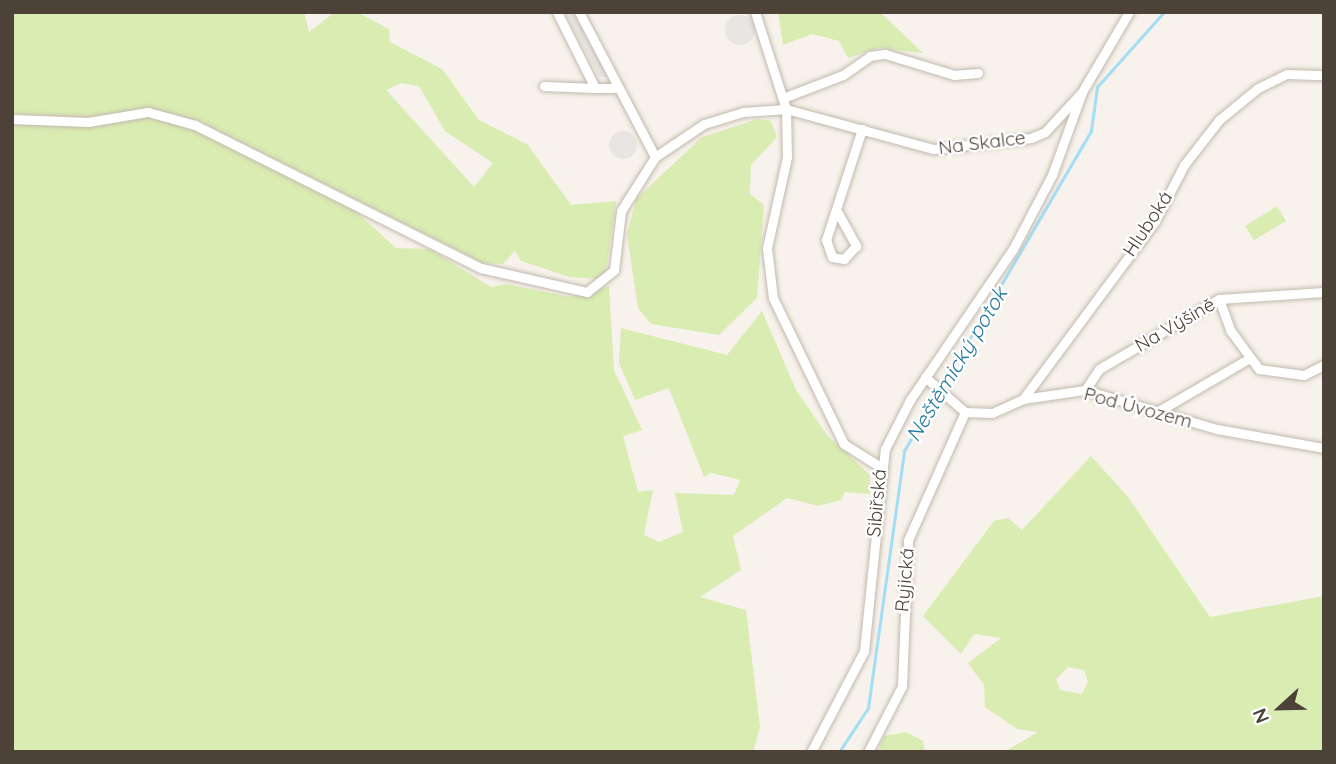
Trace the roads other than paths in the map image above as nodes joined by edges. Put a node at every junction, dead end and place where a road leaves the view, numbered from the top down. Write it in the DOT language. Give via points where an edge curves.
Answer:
graph roads {
  1 [pos="556,12"];
  2 [pos="579,12"];
  3 [pos="755,12"];
  4 [pos="1129,12"];
  5 [pos="978,73"];
  6 [pos="1324,75"];
  7 [pos="544,86"];
  8 [pos="595,88"];
  9 [pos="618,88"];
  10 [pos="1082,92"];
  11 [pos="783,97"];
  12 [pos="786,109"];
  13 [pos="12,119"];
  14 [pos="862,129"];
  15 [pos="655,157"];
  16 [pos="838,213"];
  17 [pos="1324,292"];
  18 [pos="1219,299"];
  19 [pos="1248,359"];
  20 [pos="1324,365"];
  21 [pos="925,377"];
  22 [pos="1085,390"];
  23 [pos="1023,398"];
  24 [pos="965,412"];
  25 [pos="1157,412"];
  26 [pos="1324,448"];
  27 [pos="879,466"];
  28 [pos="811,752"];
  29 [pos="868,752"];
  1 -- 8 [label="street"];
  2 -- 9 [label="street"];
  3 -- 11 [label="street"];
  4 -- 10 [label="street, Sibiřská"];
  5 -- 11 [label="street" via="954,75 885,54 870,56 844,75"];
  6 -- 23 [label="street, Hluboká" via="1290,74 1258,88 1219,120 1184,165 1155,220"];
  7 -- 8 [label="street"];
  8 -- 9 [label="street"];
  9 -- 15 [label="street"];
  10 -- 14 [label="street, Na Skalce" via="1045,132 1014,141 917,149"];
  10 -- 21 [label="street, Sibiřská" via="1052,175 1013,249"];
  11 -- 12 [label="street"];
  12 -- 14 [label="street, Na Skalce"];
  12 -- 15 [label="street" via="727,115 681,136"];
  12 -- 27 [label="street" via="787,157 767,248 773,298 844,444"];
  13 -- 15 [label="street" via="88,122 148,112 195,125 481,268 587,292 614,270 621,211"];
  14 -- 16 [label="street"];
  16 -- 16 [label="street" via="827,250 844,260 856,246"];
  17 -- 18 [label="street, Na Výšině"];
  18 -- 19 [label="street"];
  18 -- 22 [label="street, Na Výšině" via="1099,369"];
  19 -- 20 [label="street" via="1259,369 1304,375"];
  19 -- 25 [label="street"];
  21 -- 24 [label="street"];
  21 -- 27 [label="street, Sibiřská"];
  22 -- 23 [label="street, Pod Úvozem"];
  22 -- 25 [label="street, Pod Úvozem"];
  23 -- 24 [label="street, Pod Úvozem" via="992,413"];
  24 -- 29 [label="street, Ryjická" via="908,540 902,686"];
  25 -- 26 [label="street, Pod Úvozem"];
  27 -- 28 [label="street, Sibiřská" via="864,651"];
}
